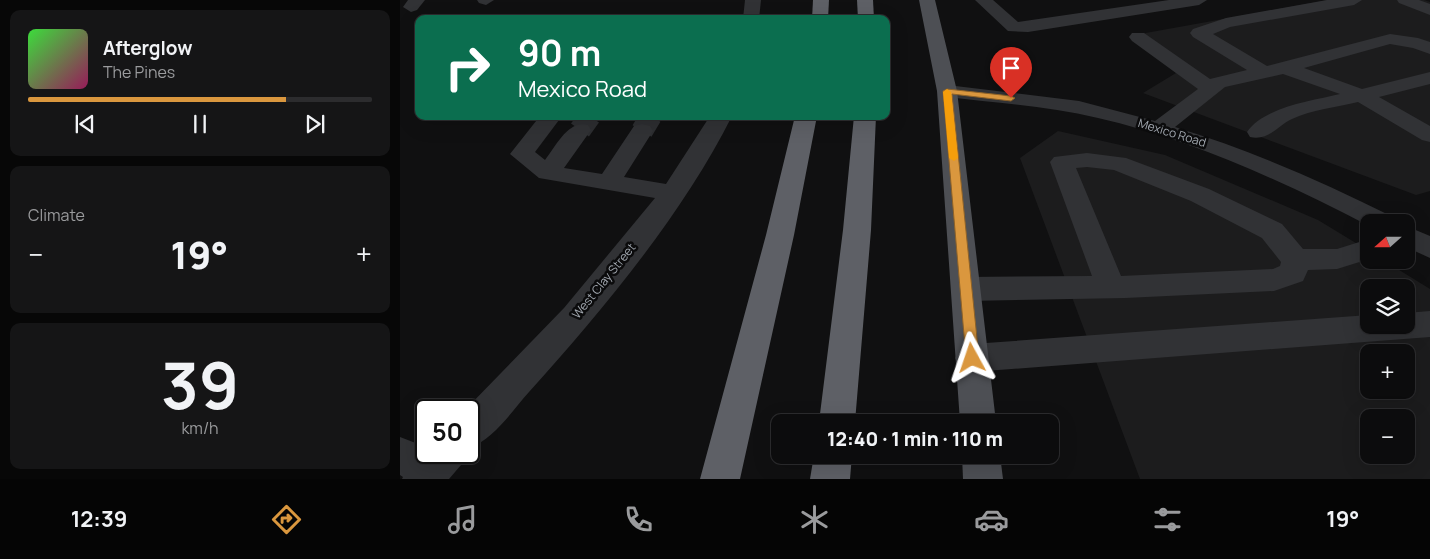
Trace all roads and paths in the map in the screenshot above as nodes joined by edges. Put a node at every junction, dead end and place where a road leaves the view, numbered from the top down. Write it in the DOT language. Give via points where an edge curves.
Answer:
graph roads {
  1 [pos="752,0"];
  2 [pos="822,0"];
  3 [pos="865,0"];
  4 [pos="931,0"];
  5 [pos="983,0"];
  6 [pos="1199,0"];
  7 [pos="1354,0"];
  8 [pos="1406,0"];
  9 [pos="1430,10"];
  10 [pos="751,15"];
  11 [pos="820,15"];
  12 [pos="866,15"];
  13 [pos="1138,37"];
  14 [pos="1430,49"];
  15 [pos="1275,71"];
  16 [pos="1430,78"];
  17 [pos="1211,89"];
  18 [pos="947,91"];
  19 [pos="1361,94"];
  20 [pos="548,120"];
  21 [pos="719,120"];
  22 [pos="805,120"];
  23 [pos="865,120"];
  24 [pos="1159,129"];
  25 [pos="580,130"];
  26 [pos="642,131"];
  27 [pos="1258,132"];
  28 [pos="1430,135"];
  29 [pos="548,174"];
  30 [pos="608,183"];
  31 [pos="672,193"];
  32 [pos="1367,214"];
  33 [pos="1360,252"];
  34 [pos="1296,260"];
  35 [pos="1111,287"];
  36 [pos="966,289"];
  37 [pos="1430,324"];
  38 [pos="972,358"];
  39 [pos="838,414"];
  40 [pos="977,414"];
  41 [pos="480,421"];
  42 [pos="832,464"];
  43 [pos="982,464"];
  44 [pos="720,479"];
  45 [pos="830,479"];
  46 [pos="983,479"];
  1 -- 10 [label="street"];
  2 -- 11 [label="highway"];
  3 -- 12 [label="highway"];
  4 -- 18 [label="main road"];
  5 -- 6 [label="street" via="1014,27 1028,27"];
  7 -- 15 [label="street" via="1226,23 1199,33"];
  8 -- 9 [label="street"];
  13 -- 17 [label="street"];
  14 -- 15 [label="street" via="1418,43 1390,39"];
  15 -- 17 [label="street" via="1218,83"];
  15 -- 19 [label="street"];
  16 -- 19 [label="street"];
  17 -- 24 [label="street"];
  18 -- 24 [label="street, Mexico Road" via="1050,102"];
  18 -- 36 [label="main road"];
  19 -- 27 [label="street" via="1285,114"];
  19 -- 28 [label="street"];
  20 -- 29 [label="street" via="522,154"];
  21 -- 31 [label="street, West Clay Street"];
  22 -- 44 [label="highway"];
  23 -- 39 [label="highway"];
  24 -- 32 [label="street, Mexico Road" via="1264,165"];
  25 -- 29 [label="street"];
  26 -- 30 [label="street"];
  29 -- 30 [label="street"];
  30 -- 31 [label="street"];
  31 -- 41 [label="street, West Clay Street" via="601,288"];
  33 -- 34 [label="street" via="1337,259"];
  34 -- 35 [label="street" via="1293,273 1274,280"];
  34 -- 35 [label="street" via="1272,231 1200,195 1118,163 1062,162"];
  35 -- 36 [label="street"];
  36 -- 38 [label="main road"];
  37 -- 38 [label="street"];
  38 -- 40 [label="main road"];
  42 -- 45 [label="highway"];
  43 -- 46 [label="main road"];
}
